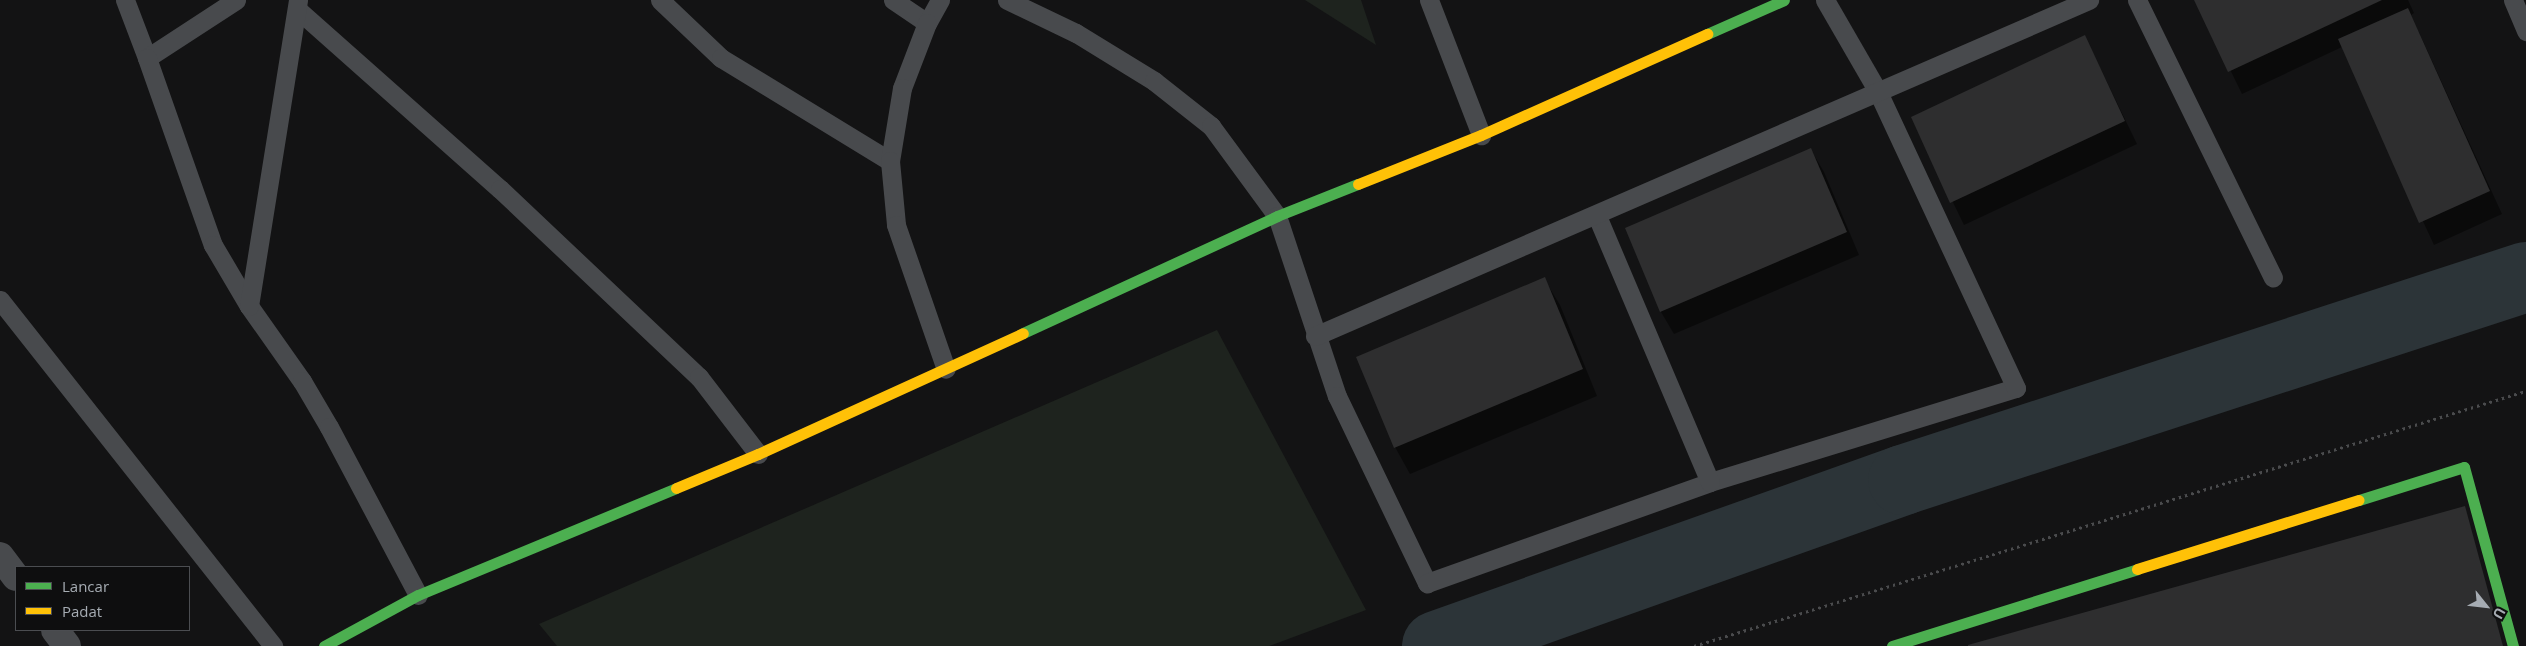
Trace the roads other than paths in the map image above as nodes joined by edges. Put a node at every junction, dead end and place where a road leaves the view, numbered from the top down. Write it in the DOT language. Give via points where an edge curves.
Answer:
graph roads {
  1 [pos="125,0"];
  2 [pos="236,0"];
  3 [pos="660,0"];
  4 [pos="893,0"];
  5 [pos="940,0"];
  6 [pos="1007,0"];
  7 [pos="1429,0"];
  8 [pos="1784,0"];
  9 [pos="1825,0"];
  10 [pos="2089,0"];
  11 [pos="2137,0"];
  12 [pos="2513,0"];
  13 [pos="297,5"];
  14 [pos="927,23"];
  15 [pos="2526,31"];
  16 [pos="147,58"];
  17 [pos="1877,90"];
  18 [pos="1481,135"];
  19 [pos="890,160"];
  20 [pos="1277,216"];
  21 [pos="1597,216"];
  22 [pos="2273,278"];
  23 [pos="0,300"];
  24 [pos="248,306"];
  25 [pos="1315,336"];
  26 [pos="946,369"];
  27 [pos="758,454"];
  28 [pos="1710,482"];
  29 [pos="0,556"];
  30 [pos="15,576"];
  31 [pos="418,595"];
  32 [pos="56,631"];
  33 [pos="67,646"];
  34 [pos="273,646"];
  35 [pos="324,646"];
  36 [pos="1892,646"];
  37 [pos="2513,646"];
  1 -- 16 [label="lane"];
  2 -- 16 [label="lane"];
  3 -- 19 [label="lane" via="721,58"];
  4 -- 14 [label="lane"];
  5 -- 14 [label="lane"];
  6 -- 20 [label="lane" via="1076,33 1154,81 1211,126"];
  7 -- 18 [label="lane"];
  8 -- 18 [label="main road"];
  9 -- 17 [label="lane"];
  10 -- 17 [label="lane"];
  11 -- 22 [label="lane"];
  12 -- 15 [label="lane"];
  13 -- 24 [label="lane"];
  13 -- 27 [label="lane" via="500,189 699,377"];
  14 -- 19 [label="lane" via="902,88"];
  16 -- 24 [label="lane" via="213,245"];
  17 -- 21 [label="lane"];
  17 -- 28 [label="lane" via="2016,388"];
  18 -- 20 [label="main road"];
  19 -- 26 [label="lane" via="896,225"];
  20 -- 25 [label="lane"];
  20 -- 26 [label="main road"];
  21 -- 25 [label="lane"];
  21 -- 28 [label="lane"];
  23 -- 34 [label="lane"];
  24 -- 31 [label="lane" via="302,381"];
  25 -- 28 [label="lane" via="1337,396 1427,583"];
  26 -- 27 [label="main road"];
  27 -- 31 [label="main road"];
  29 -- 30 [label="street"];
  31 -- 35 [label="main road"];
  32 -- 33 [label="street"];
  36 -- 37 [label="main road" via="2464,468"];
}
